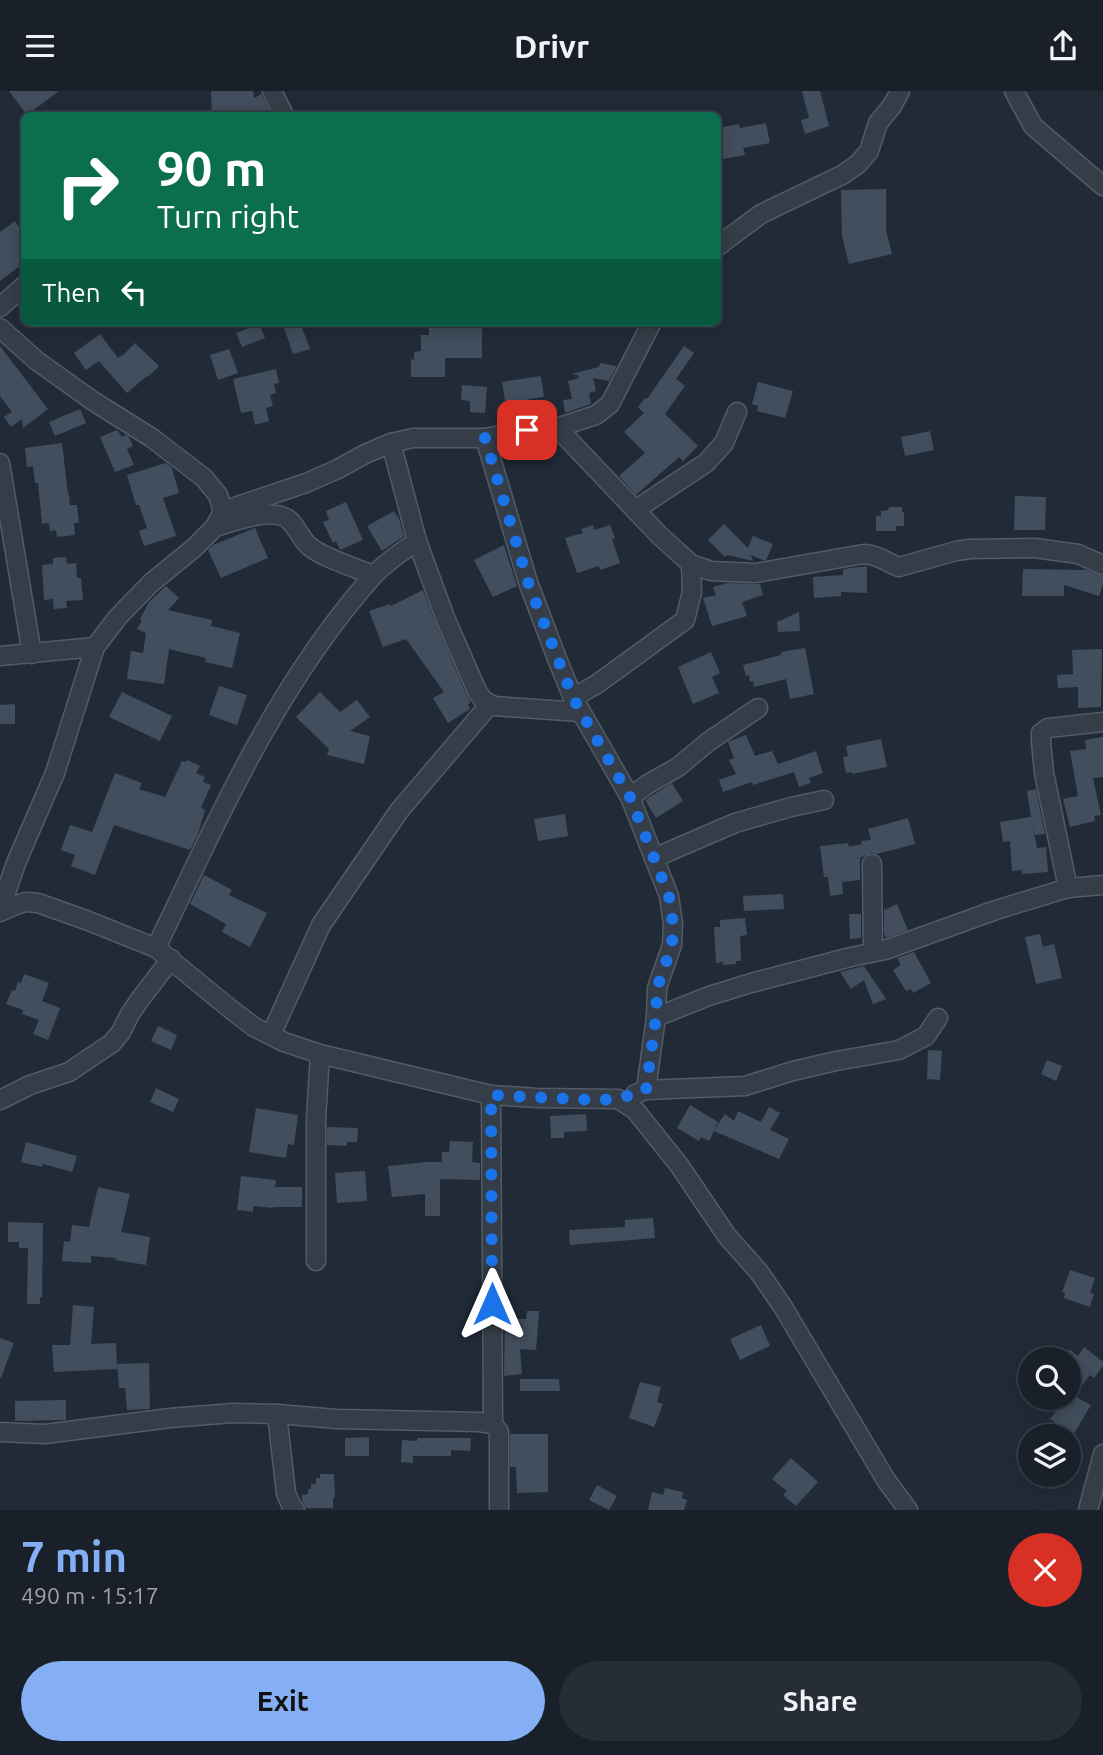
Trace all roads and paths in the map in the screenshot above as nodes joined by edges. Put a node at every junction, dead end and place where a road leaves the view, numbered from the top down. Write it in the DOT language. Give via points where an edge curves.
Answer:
graph roads {
  1 [pos="272,91"];
  2 [pos="901,91"];
  3 [pos="1014,91"];
  4 [pos="282,112"];
  5 [pos="1103,186"];
  6 [pos="721,244"];
  7 [pos="21,289"];
  8 [pos="0,307"];
  9 [pos="650,326"];
  10 [pos="0,328"];
  11 [pos="737,412"];
  12 [pos="556,428"];
  13 [pos="485,438"];
  14 [pos="391,443"];
  15 [pos="0,463"];
  16 [pos="635,510"];
  17 [pos="219,519"];
  18 [pos="417,541"];
  19 [pos="691,564"];
  20 [pos="1103,565"];
  21 [pos="373,575"];
  22 [pos="95,647"];
  23 [pos="32,654"];
  24 [pos="0,656"];
  25 [pos="490,704"];
  26 [pos="577,705"];
  27 [pos="758,708"];
  28 [pos="1103,722"];
  29 [pos="630,797"];
  30 [pos="824,800"];
  31 [pos="654,859"];
  32 [pos="872,865"];
  33 [pos="1103,885"];
  34 [pos="1068,888"];
  35 [pos="0,911"];
  36 [pos="156,948"];
  37 [pos="873,953"];
  38 [pos="171,959"];
  39 [pos="656,1017"];
  40 [pos="938,1018"];
  41 [pos="271,1035"];
  42 [pos="320,1054"];
  43 [pos="646,1090"];
  44 [pos="491,1095"];
  45 [pos="618,1099"];
  46 [pos="0,1100"];
  47 [pos="316,1261"];
  48 [pos="277,1414"];
  49 [pos="493,1424"];
  50 [pos="0,1432"];
  51 [pos="1102,1464"];
  52 [pos="295,1510"];
  53 [pos="499,1510"];
  54 [pos="908,1510"];
  55 [pos="1088,1510"];
  1 -- 4 [label="street"];
  2 -- 6 [label="street" via="878,123 869,151 859,164 761,214"];
  3 -- 5 [label="street" via="1033,126"];
  7 -- 8 [label="street"];
  9 -- 12 [label="street" via="610,404 597,415"];
  10 -- 17 [label="street" via="37,361 204,478 218,495"];
  11 -- 16 [label="street" via="724,443 706,463"];
  12 -- 13 [label="street"];
  12 -- 16 [label="street"];
  13 -- 14 [label="street" via="413,438"];
  13 -- 26 [label="street" via="528,582"];
  14 -- 17 [label="street"];
  14 -- 18 [label="street"];
  15 -- 23 [label="street"];
  16 -- 19 [label="street"];
  17 -- 21 [label="street" via="276,514 289,520 322,554"];
  17 -- 22 [label="street" via="194,548 150,583"];
  18 -- 21 [label="street"];
  18 -- 25 [label="street" via="477,691"];
  19 -- 20 [label="street" via="711,571 756,573 864,554 899,567 970,549 1035,548 1078,554"];
  19 -- 26 [label="street" via="692,592 685,620 597,684"];
  21 -- 36 [label="street" via="304,666 266,726"];
  22 -- 23 [label="street"];
  22 -- 35 [label="street" via="55,773"];
  23 -- 24 [label="street"];
  25 -- 26 [label="street" via="511,709"];
  25 -- 41 [label="street" via="399,811 321,925"];
  26 -- 29 [label="street"];
  27 -- 29 [label="street"];
  28 -- 34 [label="street" via="1048,728 1041,733 1044,773"];
  29 -- 31 [label="street"];
  30 -- 31 [label="street" via="735,823"];
  31 -- 39 [label="street" via="669,896 673,924 672,945 657,988"];
  32 -- 37 [label="street"];
  33 -- 34 [label="street"];
  34 -- 37 [label="street"];
  35 -- 36 [label="street" via="38,903"];
  36 -- 38 [label="street"];
  37 -- 39 [label="street" via="751,983"];
  38 -- 41 [label="street" via="254,1027"];
  38 -- 46 [label="street" via="112,1043 69,1072"];
  39 -- 43 [label="street"];
  40 -- 43 [label="street" via="926,1036 899,1050 825,1063 745,1086"];
  41 -- 42 [label="street"];
  42 -- 44 [label="street"];
  42 -- 47 [label="street"];
  43 -- 45 [label="street"];
  44 -- 45 [label="street"];
  44 -- 49 [label="street"];
  45 -- 54 [label="street" via="635,1110 727,1236 759,1272"];
  48 -- 49 [label="street"];
  48 -- 50 [label="street" via="170,1417 45,1434"];
  48 -- 52 [label="street" via="286,1493"];
  49 -- 53 [label="street" via="499,1432"];
  51 -- 55 [label="street"];
}
